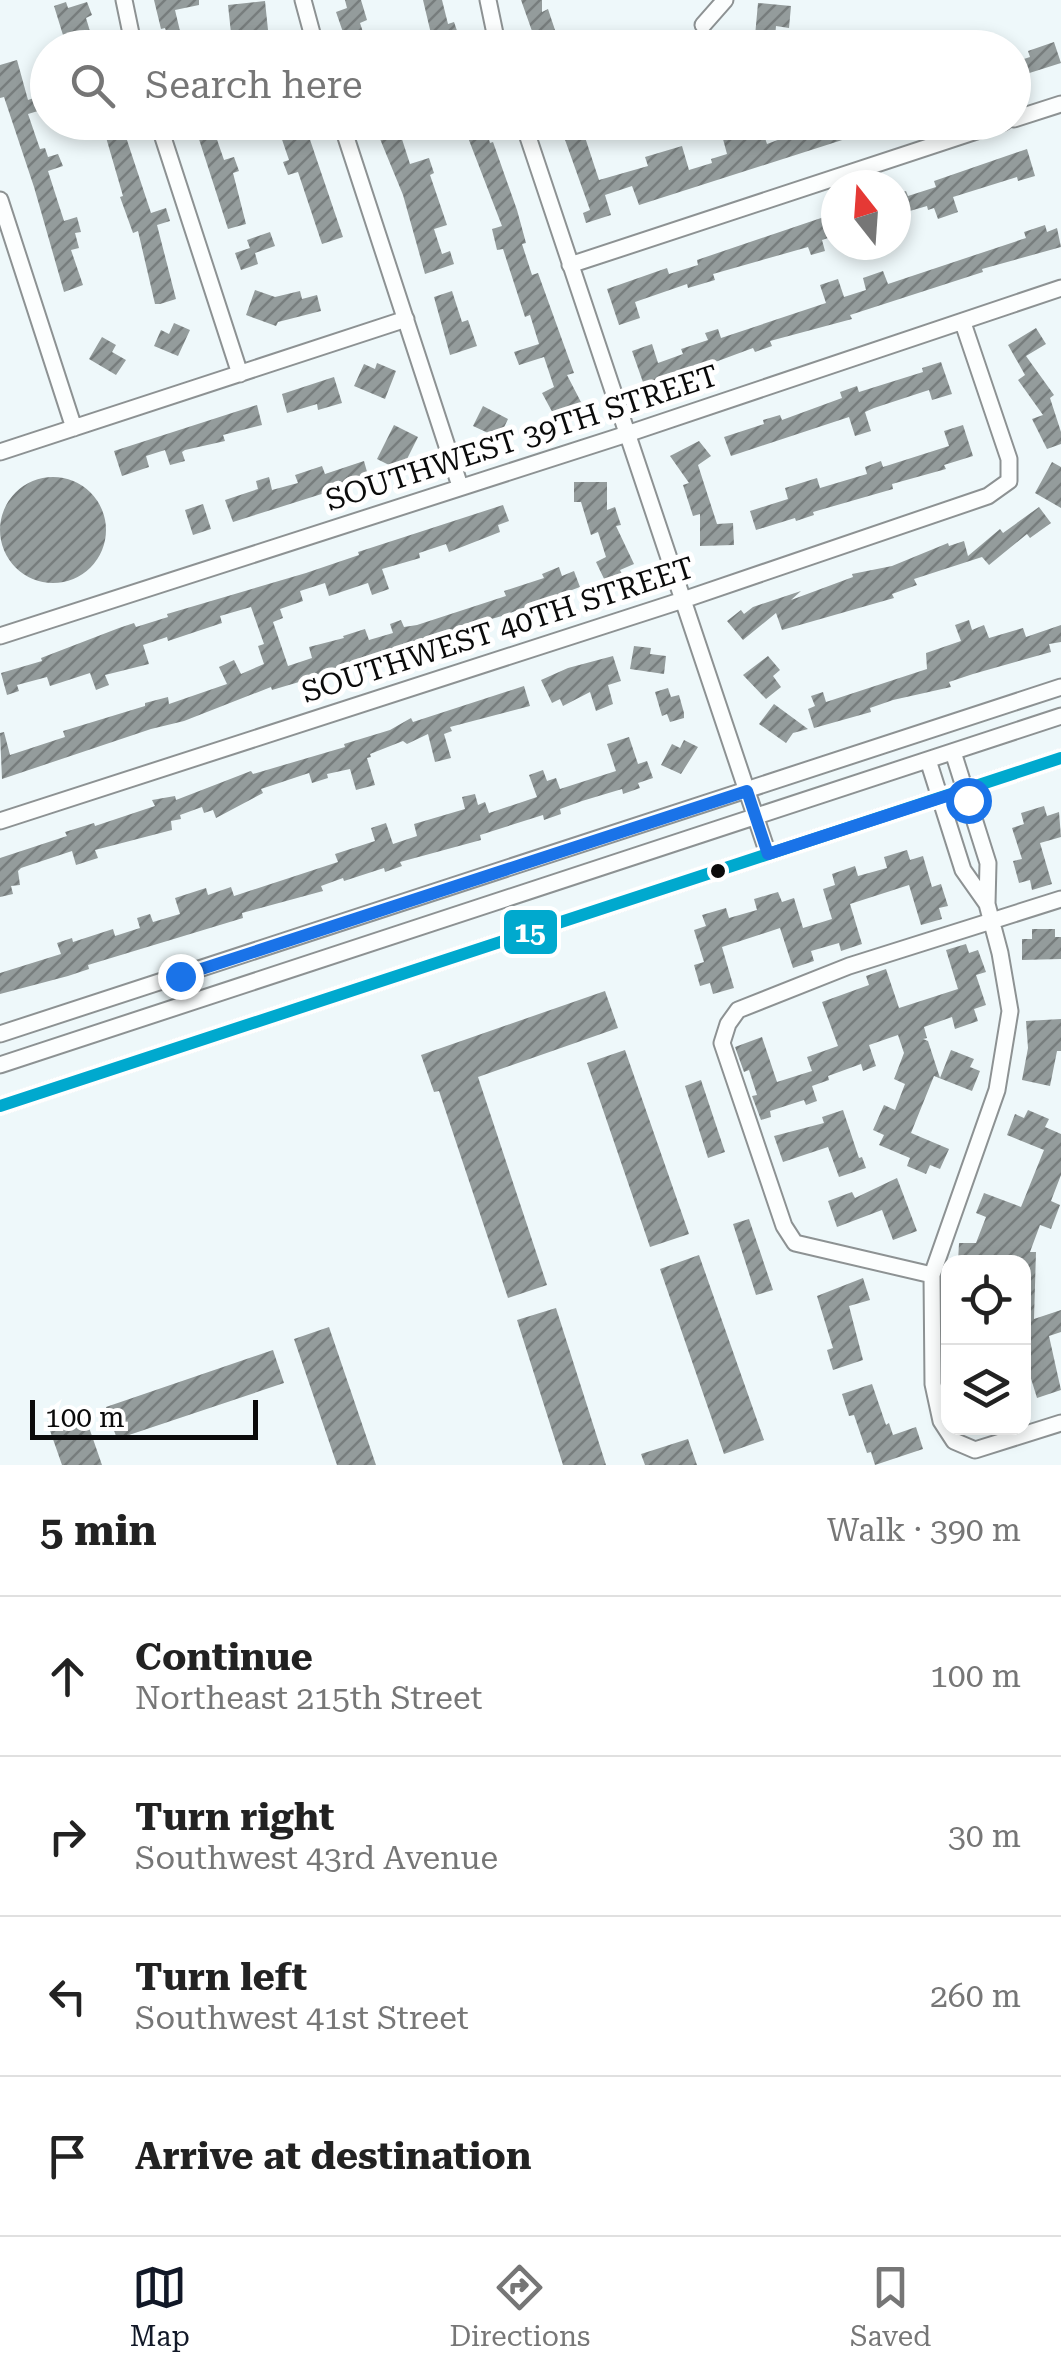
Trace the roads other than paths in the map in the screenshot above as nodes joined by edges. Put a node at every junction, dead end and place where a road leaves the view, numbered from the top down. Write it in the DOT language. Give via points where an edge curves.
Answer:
graph roads {
  1 [pos="124,0"];
  2 [pos="303,0"];
  3 [pos="488,0"];
  4 [pos="725,0"];
  5 [pos="703,25"];
  6 [pos="130,30"];
  7 [pos="311,30"];
  8 [pos="494,30"];
  9 [pos="1061,104"];
  10 [pos="1031,114"];
  11 [pos="164,140"];
  12 [pos="347,140"];
  13 [pos="528,140"];
  14 [pos="949,140"];
  15 [pos="0,200"];
  16 [pos="570,265"];
  17 [pos="1060,288"];
  18 [pos="406,319"];
  19 [pos="963,322"];
  20 [pos="240,374"];
  21 [pos="74,428"];
  22 [pos="627,434"];
  23 [pos="0,452"];
  24 [pos="460,486"];
  25 [pos="682,600"];
  26 [pos="0,636"];
  27 [pos="1061,687"];
  28 [pos="1061,716"];
  29 [pos="952,752"];
  30 [pos="1061,758"];
  31 [pos="928,760"];
  32 [pos="965,790"];
  33 [pos="747,791"];
  34 [pos="940,798"];
  35 [pos="755,816"];
  36 [pos="0,821"];
  37 [pos="982,844"];
  38 [pos="957,851"];
  39 [pos="768,854"];
  40 [pos="1061,899"];
  41 [pos="986,904"];
  42 [pos="992,921"];
  43 [pos="180,976"];
  44 [pos="188,1002"];
  45 [pos="0,1034"];
  46 [pos="0,1066"];
  47 [pos="0,1106"];
  48 [pos="932,1275"];
  49 [pos="1061,1423"];
  1 -- 6 [label="street"];
  2 -- 7 [label="street"];
  3 -- 8 [label="street"];
  4 -- 5 [label="street"];
  9 -- 10 [label="street"];
  11 -- 20 [label="street"];
  12 -- 18 [label="street"];
  13 -- 16 [label="street"];
  14 -- 16 [label="street"];
  15 -- 21 [label="street"];
  16 -- 22 [label="street"];
  17 -- 19 [label="street, SOUTHWEST 39TH STREET"];
  18 -- 20 [label="street"];
  18 -- 24 [label="street"];
  19 -- 22 [label="street, SOUTHWEST 39TH STREET"];
  19 -- 25 [label="street, SOUTHWEST 40TH STREET" via="1009,459 1009,481 988,496"];
  20 -- 21 [label="street"];
  21 -- 23 [label="street"];
  22 -- 24 [label="street, SOUTHWEST 39TH STREET"];
  22 -- 25 [label="street"];
  24 -- 26 [label="street, SOUTHWEST 39TH STREET"];
  25 -- 33 [label="street"];
  25 -- 36 [label="street, SOUTHWEST 40TH STREET"];
  27 -- 33 [label="street"];
  28 -- 29 [label="street"];
  29 -- 31 [label="street"];
  29 -- 32 [label="street"];
  30 -- 32 [label="street"];
  31 -- 34 [label="street"];
  31 -- 35 [label="street"];
  32 -- 34 [label="street"];
  32 -- 37 [label="street"];
  33 -- 35 [label="street"];
  33 -- 43 [label="street"];
  34 -- 38 [label="street"];
  34 -- 39 [label="street"];
  35 -- 39 [label="street"];
  35 -- 44 [label="street"];
  37 -- 38 [label="street"];
  37 -- 41 [label="street"];
  38 -- 41 [label="street"];
  39 -- 47 [label="street"];
  40 -- 42 [label="street"];
  41 -- 42 [label="street"];
  42 -- 48 [label="street" via="1010,1012 997,1090"];
  42 -- 48 [label="street" via="738,1010 722,1044 795,1243"];
  43 -- 44 [label="street"];
  43 -- 45 [label="street"];
  44 -- 46 [label="street"];
  48 -- 49 [label="street" via="933,1384 941,1421 954,1441 975,1450"];
}
